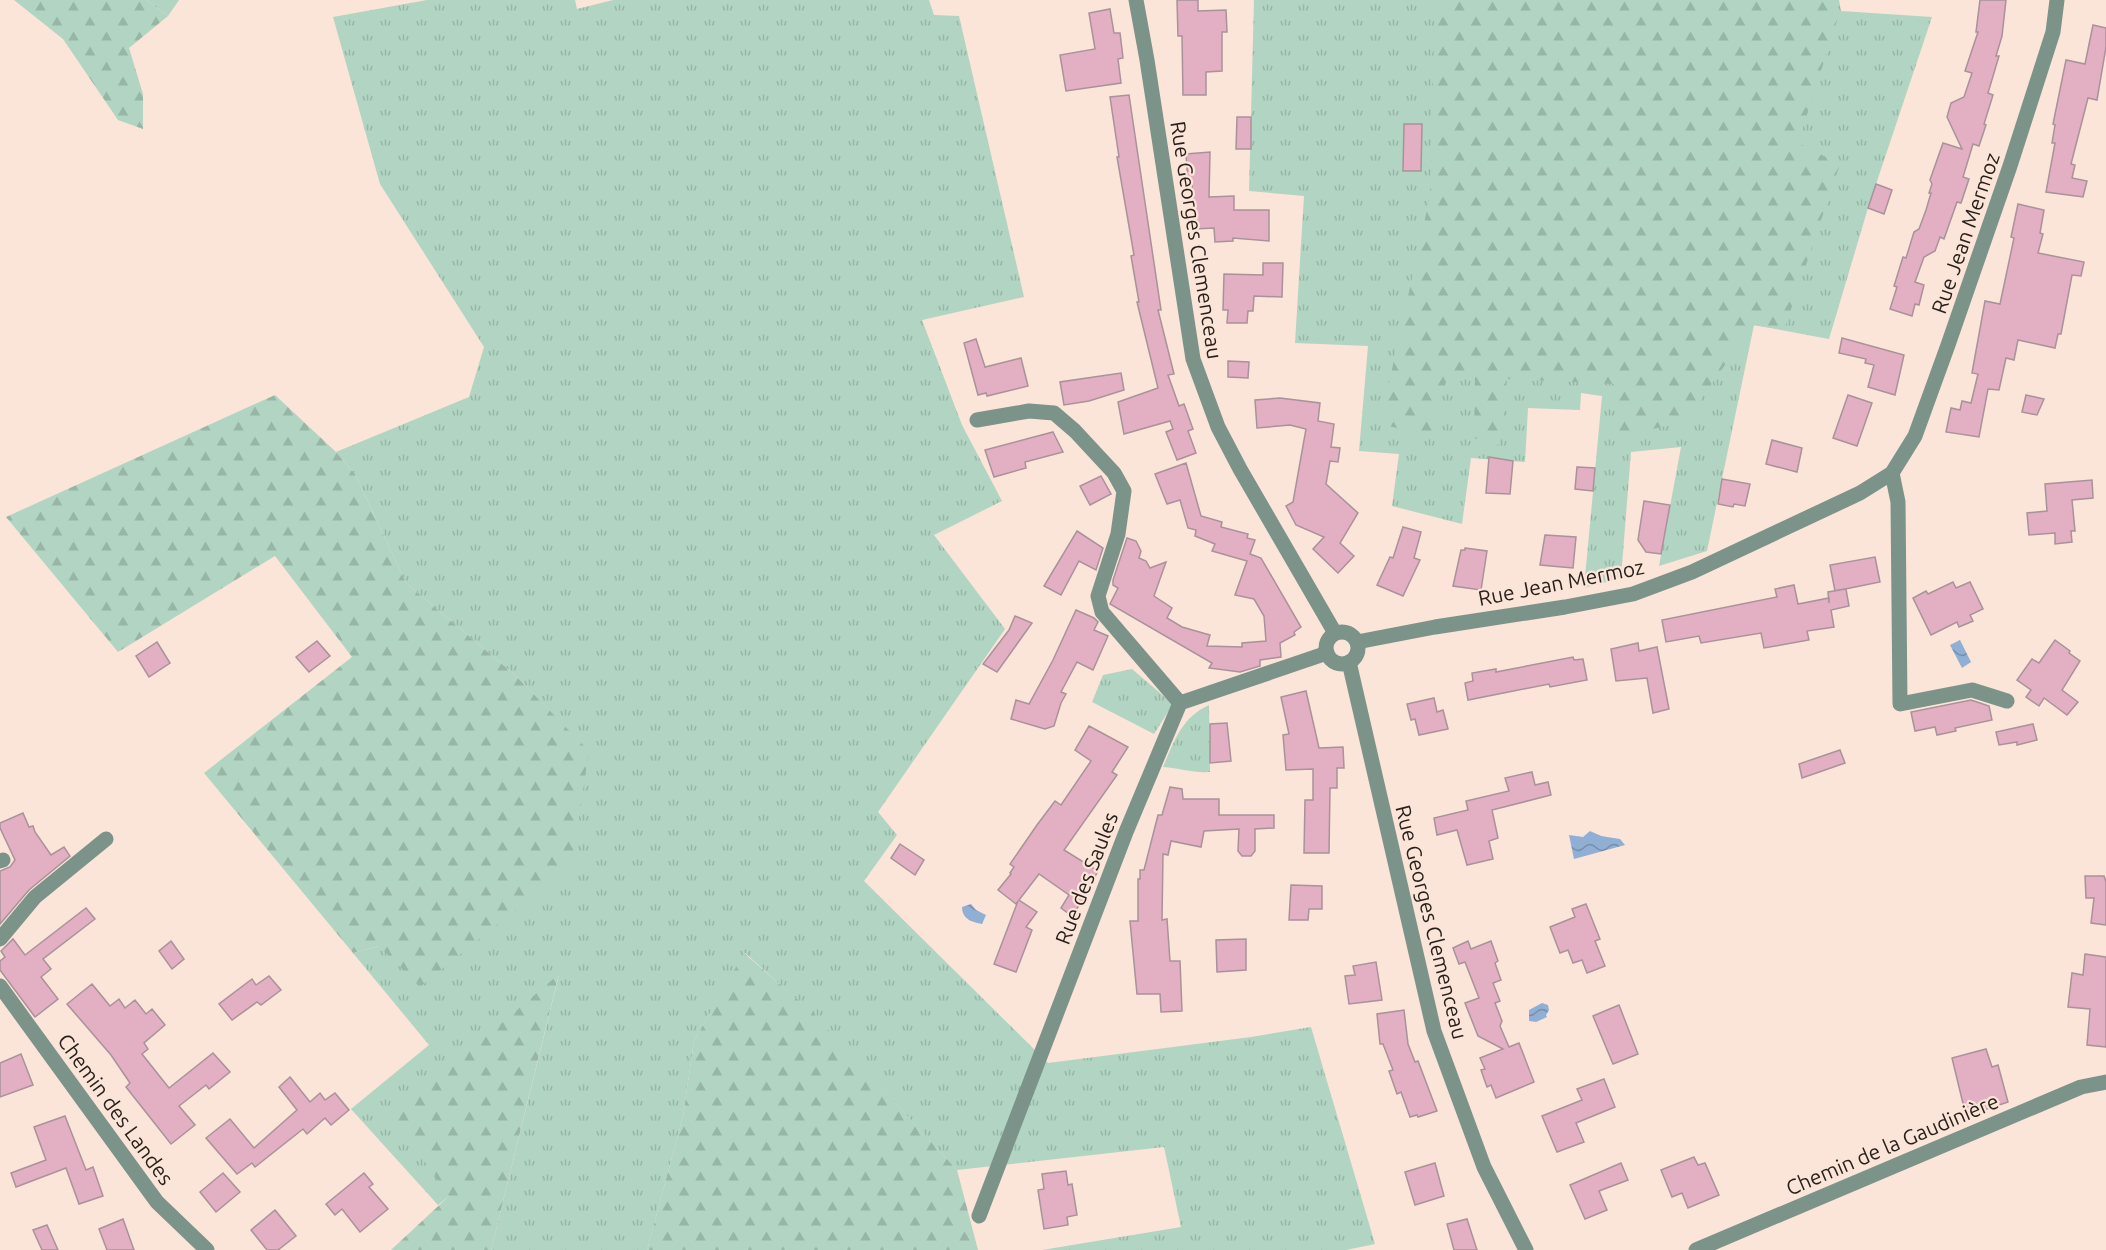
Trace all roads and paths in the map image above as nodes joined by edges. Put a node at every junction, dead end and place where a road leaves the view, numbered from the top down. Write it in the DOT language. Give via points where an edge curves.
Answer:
graph roads {
  1 [pos="1136,0"];
  2 [pos="2057,0"];
  3 [pos="977,420"];
  4 [pos="1892,473"];
  5 [pos="1335,633"];
  6 [pos="1357,642"];
  7 [pos="1328,653"];
  8 [pos="1349,662"];
  9 [pos="2007,701"];
  10 [pos="1180,703"];
  11 [pos="106,839"];
  12 [pos="0,939"];
  13 [pos="0,986"];
  14 [pos="2106,1082"];
  15 [pos="979,1216"];
  16 [pos="207,1250"];
  17 [pos="1526,1250"];
  18 [pos="1696,1250"];
  1 -- 5 [label="street, Rue Georges Clemenceau" via="1192,359 1218,427"];
  2 -- 4 [label="street, Rue Jean Mermoz" via="2053,32 1952,334 1915,436"];
  3 -- 10 [label="street" via="1029,411 1054,413 1114,473 1124,491 1118,534 1098,596 1102,612"];
  4 -- 6 [label="street, Rue Jean Mermoz" via="1860,494 1692,572 1633,594"];
  4 -- 9 [label="street" via="1898,502 1900,704 1972,690"];
  5 -- 6 [label="street" via="1351,634"];
  5 -- 7 [label="street" via="1328,642"];
  6 -- 8 [label="street" via="1357,653"];
  7 -- 8 [label="street" via="1338,663"];
  7 -- 10 [label="street"];
  8 -- 17 [label="street, Rue Georges Clemenceau" via="1434,1031 1484,1167"];
  10 -- 15 [label="street, Rue des Saules" via="1118,853"];
  11 -- 12 [label="street" via="35,897"];
  13 -- 16 [label="street, Chemin des Landes" via="157,1202"];
  14 -- 18 [label="street, Chemin de la Gaudinière" via="2081,1087"];
}
